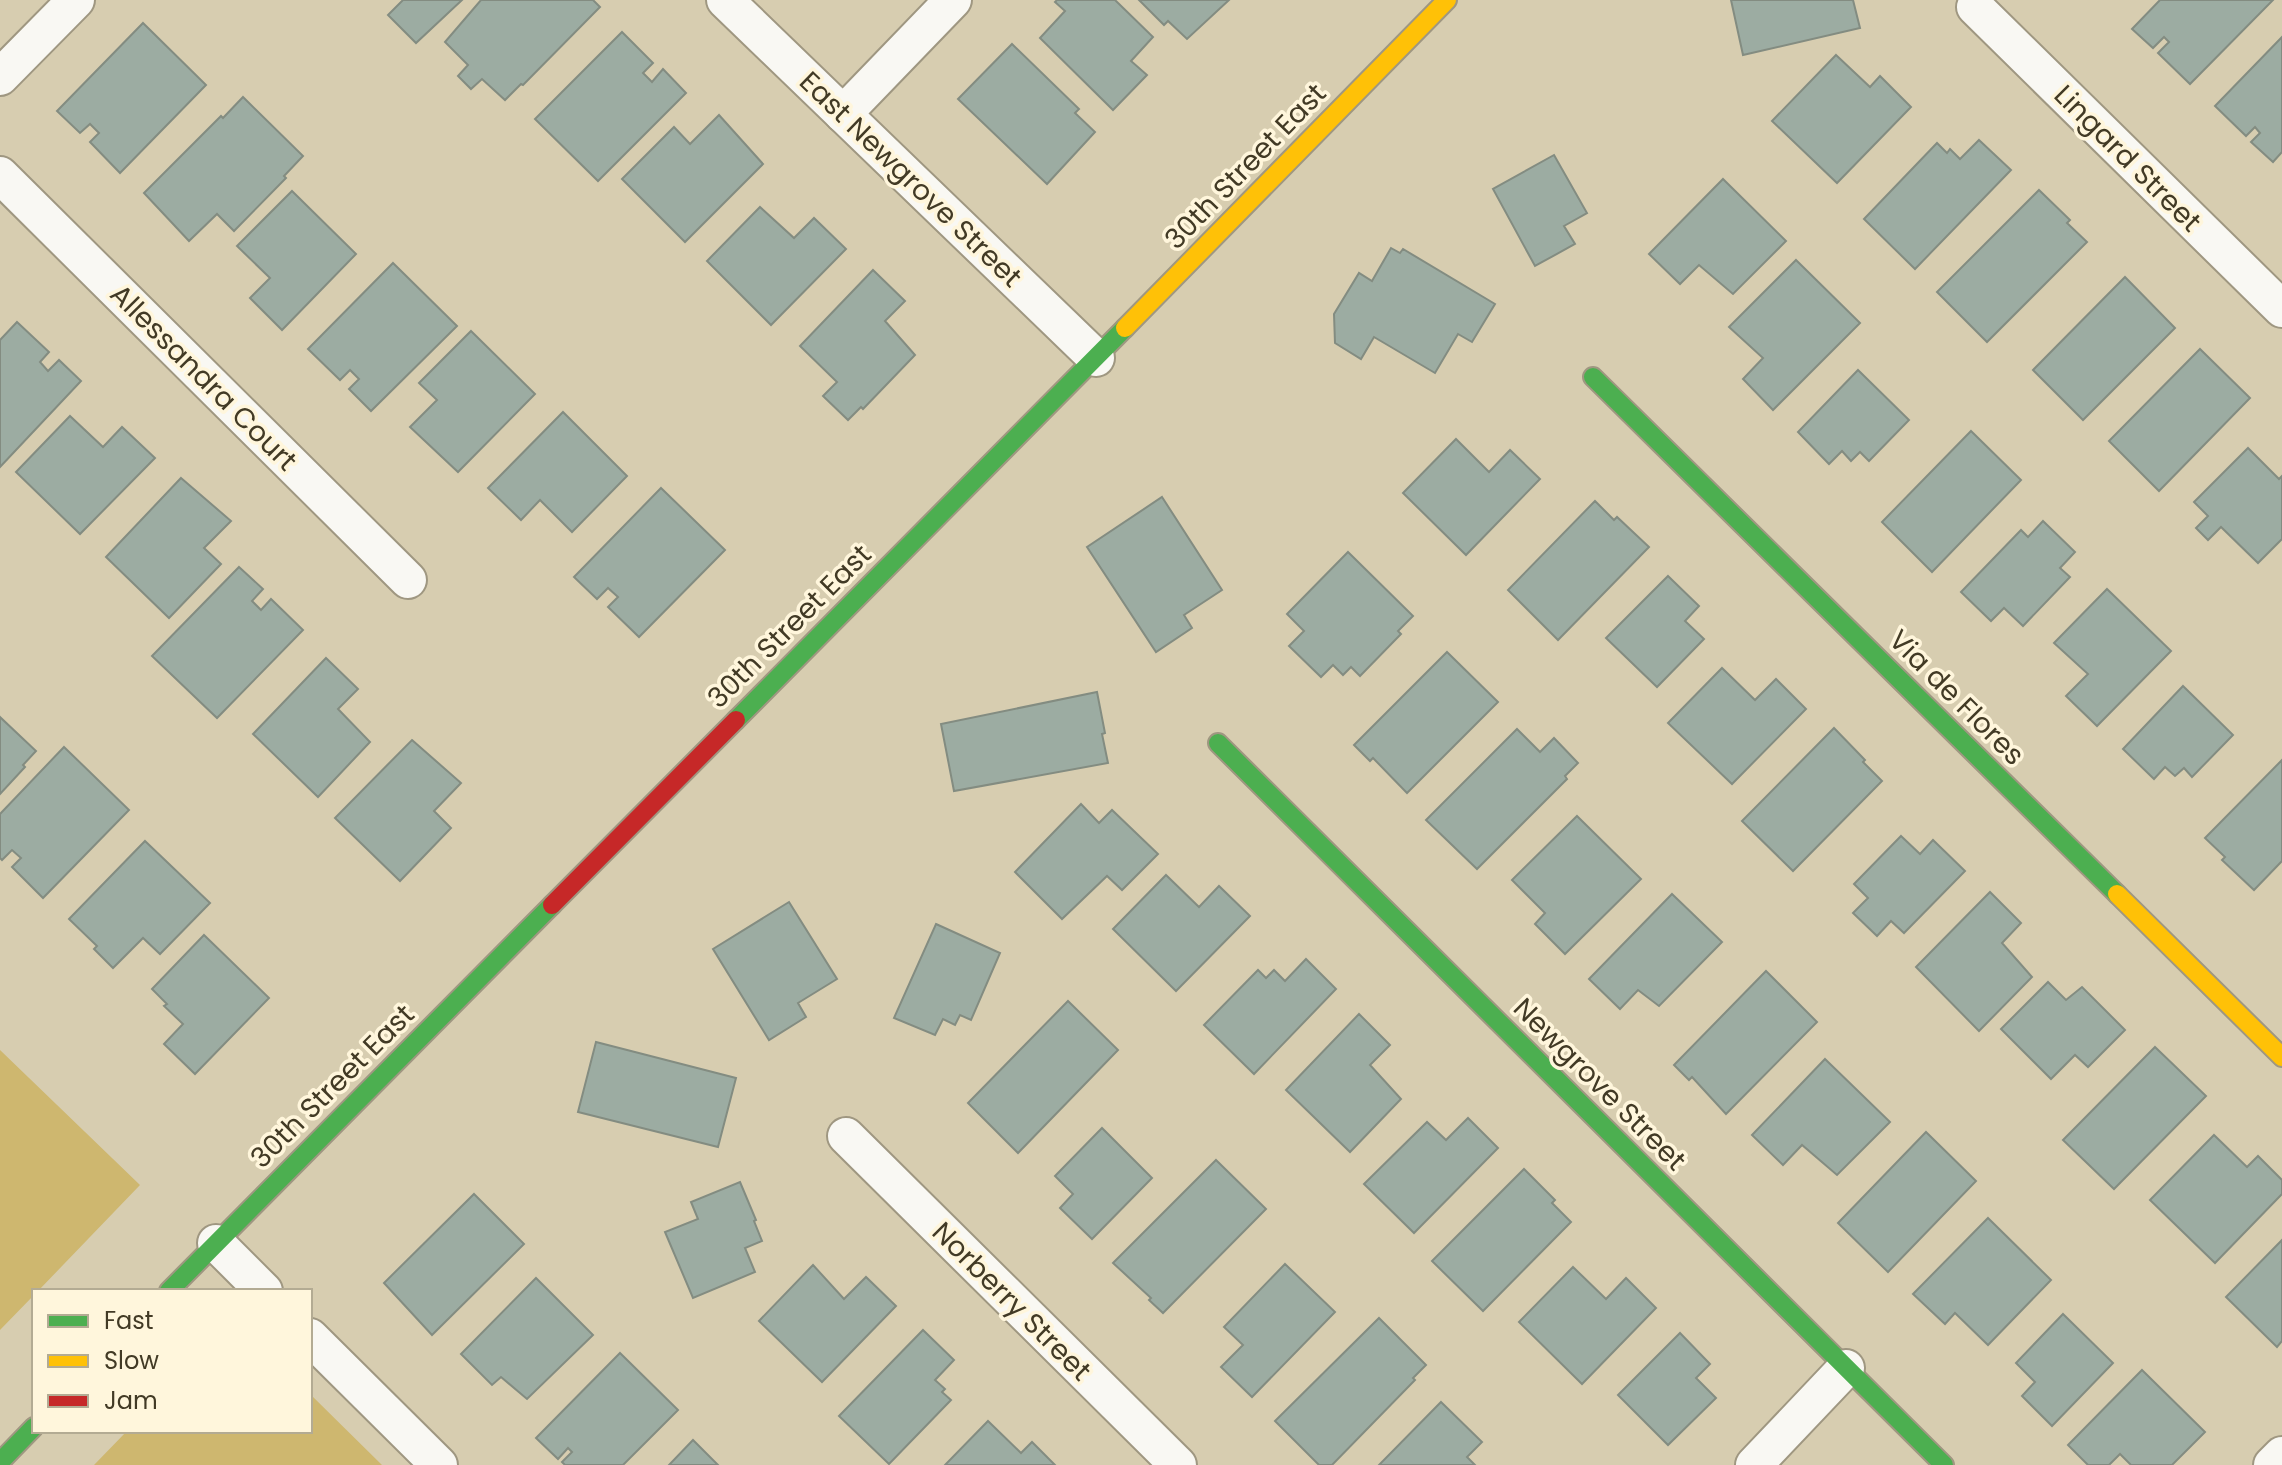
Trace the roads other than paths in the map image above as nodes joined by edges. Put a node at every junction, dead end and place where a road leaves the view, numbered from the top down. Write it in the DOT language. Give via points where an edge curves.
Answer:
graph roads {
  1 [pos="76,0"];
  2 [pos="725,0"];
  3 [pos="953,0"];
  4 [pos="1447,0"];
  5 [pos="1975,7"];
  6 [pos="0,77"];
  7 [pos="843,114"];
  8 [pos="0,175"];
  9 [pos="2282,309"];
  10 [pos="1096,358"];
  11 [pos="1593,377"];
  12 [pos="408,580"];
  13 [pos="1218,743"];
  14 [pos="2282,1057"];
  15 [pos="846,1136"];
  16 [pos="216,1243"];
  17 [pos="171,1289"];
  18 [pos="262,1289"];
  19 [pos="312,1339"];
  20 [pos="1846,1368"];
  21 [pos="32,1429"];
  22 [pos="2282,1455"];
  23 [pos="0,1462"];
  24 [pos="439,1465"];
  25 [pos="1178,1465"];
  26 [pos="1754,1465"];
  27 [pos="1944,1465"];
  28 [pos="2272,1465"];
  1 -- 6 [label="street"];
  2 -- 7 [label="street, East Newgrove Street"];
  3 -- 7 [label="street"];
  4 -- 10 [label="street, 30th Street East"];
  5 -- 9 [label="street, Lingard Street"];
  7 -- 10 [label="street, East Newgrove Street"];
  8 -- 12 [label="street, Allessandra Court"];
  10 -- 16 [label="street, 30th Street East"];
  11 -- 14 [label="street, Via de Flores"];
  13 -- 20 [label="street, Newgrove Street"];
  15 -- 25 [label="street, Norberry Street"];
  16 -- 17 [label="street, 30th Street East"];
  16 -- 18 [label="street"];
  19 -- 24 [label="street"];
  20 -- 26 [label="street"];
  20 -- 27 [label="street, Newgrove Street"];
  21 -- 23 [label="street"];
  22 -- 28 [label="street"];
}
